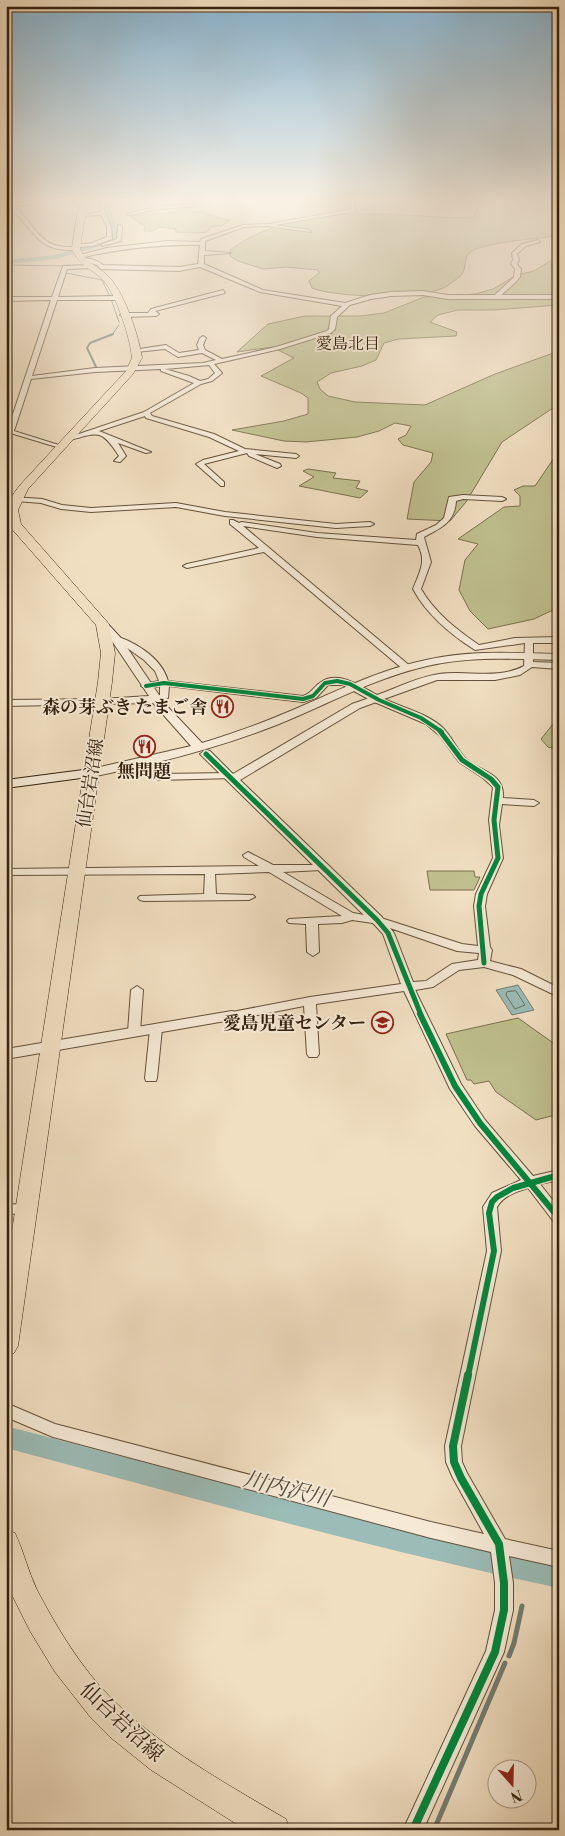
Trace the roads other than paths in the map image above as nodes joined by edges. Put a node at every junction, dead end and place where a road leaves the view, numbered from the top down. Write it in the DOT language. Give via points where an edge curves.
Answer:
graph roads {
  1 [pos="59,284"];
  2 [pos="110,284"];
  3 [pos="244,284"];
  4 [pos="510,284"];
  5 [pos="223,292"];
  6 [pos="497,296"];
  7 [pos="559,297"];
  8 [pos="6,298"];
  9 [pos="54,298"];
  10 [pos="117,298"];
  11 [pos="345,306"];
  12 [pos="151,313"];
  13 [pos="123,315"];
  14 [pos="163,315"];
  15 [pos="202,338"];
  16 [pos="136,350"];
  17 [pos="203,350"];
  18 [pos="220,360"];
  19 [pos="210,363"];
  20 [pos="134,367"];
  21 [pos="152,367"];
  22 [pos="27,378"];
  23 [pos="199,383"];
  24 [pos="146,413"];
  25 [pos="93,431"];
  26 [pos="70,438"];
  27 [pos="112,439"];
  28 [pos="62,447"];
  29 [pos="148,452"];
  30 [pos="244,452"];
  31 [pos="296,456"];
  32 [pos="226,458"];
  33 [pos="118,462"];
  34 [pos="235,463"];
  35 [pos="277,466"];
  36 [pos="221,484"];
  37 [pos="16,499"];
  38 [pos="502,500"];
  39 [pos="166,506"];
  40 [pos="233,522"];
  41 [pos="370,524"];
  42 [pos="419,543"];
  43 [pos="265,549"];
  44 [pos="186,566"];
  45 [pos="108,633"];
  46 [pos="529,640"];
  47 [pos="559,640"];
  48 [pos="479,652"];
  49 [pos="559,656"];
  50 [pos="529,660"];
  51 [pos="559,666"];
  52 [pos="407,668"];
  53 [pos="164,683"];
  54 [pos="146,686"];
  55 [pos="356,687"];
  56 [pos="375,698"];
  57 [pos="156,699"];
  58 [pos="102,702"];
  59 [pos="6,703"];
  60 [pos="203,751"];
  61 [pos="90,777"];
  62 [pos="159,777"];
  63 [pos="231,777"];
  64 [pos="6,784"];
  65 [pos="6,792"];
  66 [pos="498,801"];
  67 [pos="534,803"];
  68 [pos="248,855"];
  69 [pos="321,867"];
  70 [pos="272,869"];
  71 [pos="210,871"];
  72 [pos="6,872"];
  73 [pos="76,872"];
  74 [pos="249,896"];
  75 [pos="210,897"];
  76 [pos="144,898"];
  77 [pos="350,916"];
  78 [pos="312,920"];
  79 [pos="377,920"];
  80 [pos="294,921"];
  81 [pos="486,950"];
  82 [pos="313,952"];
  83 [pos="484,963"];
  84 [pos="409,987"];
  85 [pos="137,990"];
  86 [pos="559,993"];
  87 [pos="310,1001"];
  88 [pos="232,1016"];
  89 [pos="156,1029"];
  90 [pos="134,1032"];
  91 [pos="50,1047"];
  92 [pos="6,1054"];
  93 [pos="313,1054"];
  94 [pos="151,1078"];
  95 [pos="559,1175"];
  96 [pos="530,1181"];
  97 [pos="6,1209"];
  98 [pos="26,1209"];
  99 [pos="559,1218"];
  100 [pos="6,1346"];
  101 [pos="6,1410"];
  102 [pos="6,1542"];
  103 [pos="499,1547"];
  104 [pos="559,1559"];
  105 [pos="275,1830"];
  106 [pos="413,1830"];
  1 -- 9 [label="street"];
  2 -- 10 [label="main road"];
  3 -- 11 [label="street" via="262,291"];
  4 -- 6 [label="street"];
  5 -- 12 [label="street"];
  6 -- 7 [label="street"];
  6 -- 11 [label="street" via="391,294"];
  8 -- 9 [label="street"];
  9 -- 10 [label="street"];
  9 -- 22 [label="street"];
  10 -- 13 [label="main road"];
  11 -- 18 [label="street" via="334,316 329,332 278,348"];
  12 -- 13 [label="street"];
  12 -- 14 [label="street"];
  13 -- 16 [label="main road"];
  15 -- 17 [label="street" via="200,345"];
  16 -- 17 [label="street" via="166,347 178,355"];
  16 -- 20 [label="main road"];
  17 -- 18 [label="street"];
  18 -- 19 [label="street"];
  19 -- 21 [label="street"];
  19 -- 23 [label="street" via="220,373"];
  20 -- 21 [label="street"];
  20 -- 22 [label="street"];
  20 -- 26 [label="main road"];
  21 -- 23 [label="street"];
  22 -- 28 [label="street" via="10,432"];
  23 -- 24 [label="street"];
  24 -- 25 [label="street"];
  24 -- 30 [label="street" via="148,417 170,425 229,442"];
  25 -- 26 [label="street"];
  25 -- 27 [label="street"];
  26 -- 28 [label="main road"];
  27 -- 29 [label="street"];
  27 -- 33 [label="street" via="123,456"];
  28 -- 37 [label="main road"];
  30 -- 31 [label="street"];
  30 -- 32 [label="street"];
  30 -- 35 [label="street"];
  32 -- 34 [label="street"];
  32 -- 36 [label="street" via="200,464"];
  37 -- 39 [label="street" via="91,510"];
  37 -- 45 [label="main road" via="12,516 15,525"];
  38 -- 42 [label="street" via="456,497 452,500 450,519 420,536"];
  39 -- 40 [label="street"];
  39 -- 41 [label="street" via="336,526"];
  40 -- 42 [label="street" via="317,535"];
  40 -- 43 [label="street"];
  42 -- 48 [label="street" via="427,557 417,589 423,601"];
  43 -- 44 [label="street"];
  43 -- 52 [label="street"];
  45 -- 53 [label="street" via="128,642 157,664"];
  45 -- 54 [label="street"];
  45 -- 58 [label="main road, 仙台岩沼線"];
  46 -- 47 [label="street"];
  46 -- 48 [label="street"];
  46 -- 50 [label="street"];
  48 -- 50 [label="street"];
  48 -- 52 [label="street"];
  49 -- 50 [label="street"];
  50 -- 51 [label="street"];
  50 -- 56 [label="street" via="528,667 510,675 438,677"];
  52 -- 55 [label="street"];
  53 -- 54 [label="street"];
  53 -- 55 [label="street" via="303,699 313,696 319,686 331,681"];
  53 -- 57 [label="street" via="165,696"];
  54 -- 57 [label="street"];
  55 -- 56 [label="street"];
  55 -- 60 [label="street" via="348,695 254,738"];
  56 -- 63 [label="street" via="356,706 241,775"];
  56 -- 66 [label="street" via="438,728 463,761 497,785"];
  57 -- 58 [label="street"];
  57 -- 60 [label="street"];
  58 -- 59 [label="street"];
  58 -- 61 [label="main road, 仙台岩沼線"];
  60 -- 61 [label="street" via="153,768"];
  60 -- 63 [label="street"];
  61 -- 64 [label="main road"];
  61 -- 65 [label="main road"];
  61 -- 73 [label="main road, 仙台岩沼線"];
  62 -- 63 [label="street"];
  63 -- 69 [label="street"];
  66 -- 67 [label="street"];
  66 -- 81 [label="street" via="494,825 499,855 480,899"];
  68 -- 70 [label="street"];
  69 -- 70 [label="street"];
  69 -- 79 [label="street"];
  70 -- 71 [label="street"];
  70 -- 77 [label="street"];
  71 -- 73 [label="street"];
  71 -- 75 [label="street"];
  72 -- 73 [label="street"];
  73 -- 91 [label="main road, 仙台岩沼線"];
  74 -- 75 [label="street"];
  75 -- 76 [label="street"];
  77 -- 78 [label="street" via="342,920"];
  77 -- 79 [label="street"];
  78 -- 80 [label="street"];
  78 -- 82 [label="street"];
  79 -- 81 [label="street" via="461,948"];
  79 -- 84 [label="street" via="388,933"];
  81 -- 83 [label="street"];
  83 -- 84 [label="street" via="456,967 429,984"];
  83 -- 86 [label="street" via="533,978"];
  84 -- 87 [label="street"];
  84 -- 96 [label="street" via="455,1086 480,1123"];
  85 -- 90 [label="street"];
  87 -- 88 [label="street"];
  87 -- 93 [label="street"];
  88 -- 89 [label="street"];
  89 -- 90 [label="street"];
  89 -- 94 [label="street"];
  90 -- 91 [label="street"];
  91 -- 92 [label="street"];
  91 -- 98 [label="main road, 仙台岩沼線"];
  95 -- 96 [label="street"];
  96 -- 99 [label="street"];
  96 -- 103 [label="street" via="495,1198 490,1209 495,1248 453,1446 460,1478"];
  97 -- 98 [label="street"];
  98 -- 100 [label="main road, 仙台岩沼線"];
  101 -- 103 [label="street" via="63,1432"];
  102 -- 105 [label="main road, 仙台岩沼線" via="37,1618 76,1678 102,1709 172,1768"];
  103 -- 104 [label="street"];
  103 -- 106 [label="street" via="504,1610 495,1652"];
}
